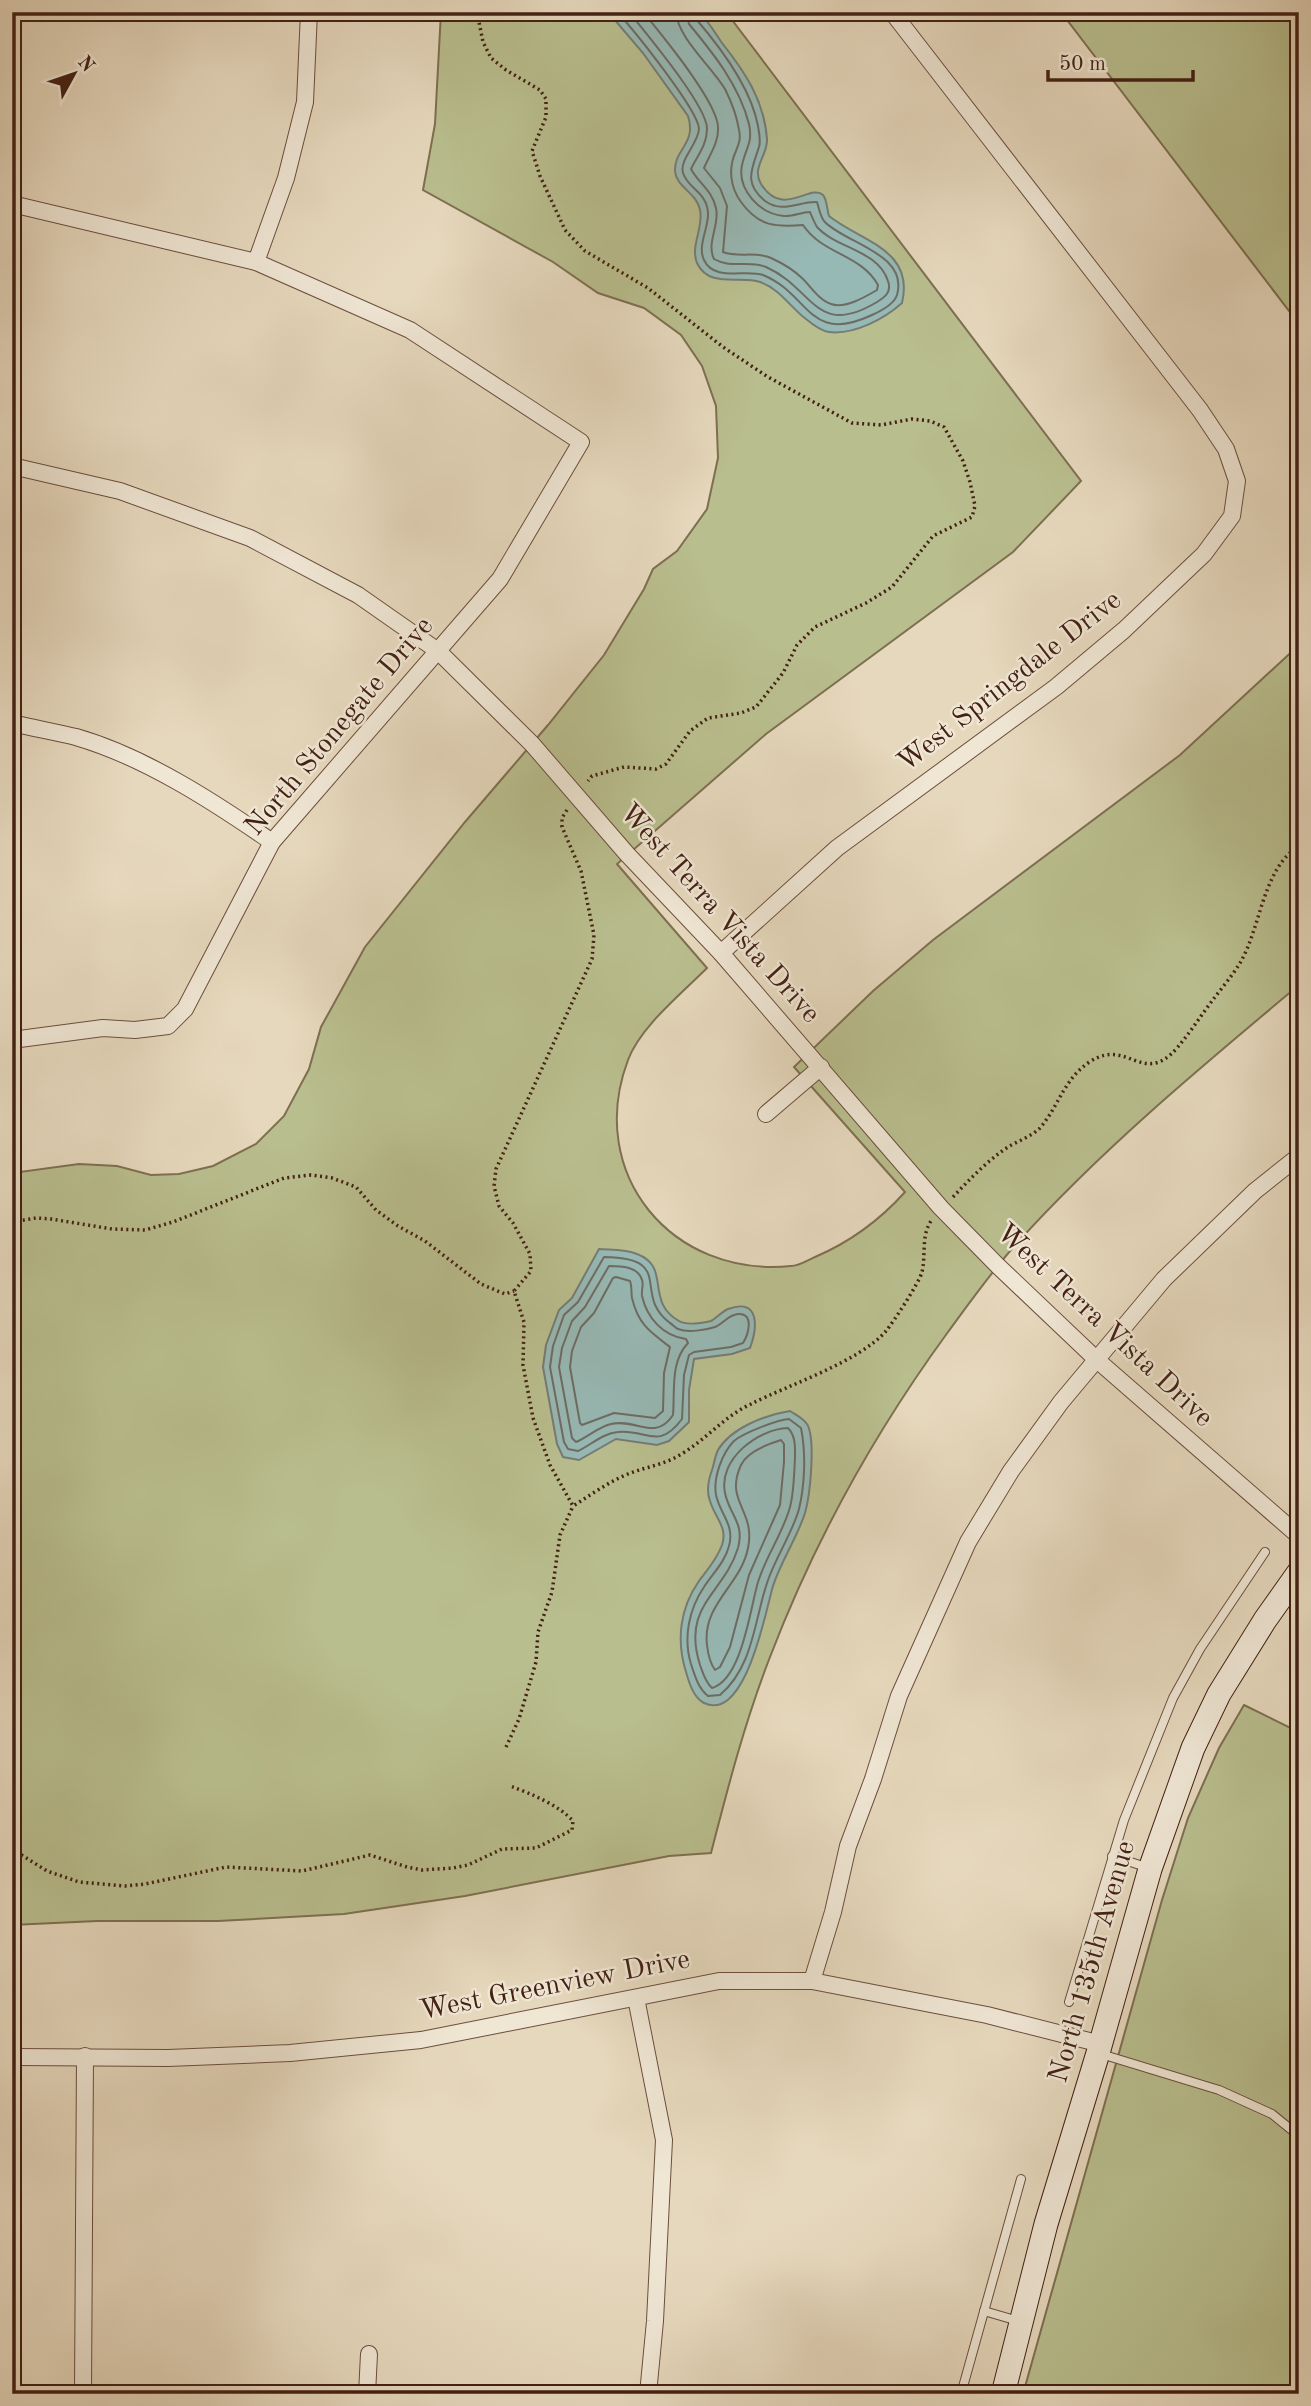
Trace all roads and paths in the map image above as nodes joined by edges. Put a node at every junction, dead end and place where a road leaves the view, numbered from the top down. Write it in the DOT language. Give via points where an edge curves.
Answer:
graph roads {
  1 [pos="309,12"];
  2 [pos="478,12"];
  3 [pos="892,12"];
  4 [pos="12,204"];
  5 [pos="256,262"];
  6 [pos="12,466"];
  7 [pos="438,651"];
  8 [pos="12,723"];
  9 [pos="576,795"];
  10 [pos="272,842"];
  11 [pos="1299,846"];
  12 [pos="721,953"];
  13 [pos="12,1040"];
  14 [pos="821,1067"];
  15 [pos="766,1114"];
  16 [pos="1299,1156"];
  17 [pos="942,1208"];
  18 [pos="12,1222"];
  19 [pos="514,1290"];
  20 [pos="1097,1360"];
  21 [pos="573,1506"];
  22 [pos="1299,1536"];
  23 [pos="1265,1552"];
  24 [pos="1299,1572"];
  25 [pos="506,1747"];
  26 [pos="510,1786"];
  27 [pos="12,1849"];
  28 [pos="1112,1856"];
  29 [pos="1150,1869"];
  30 [pos="812,1981"];
  31 [pos="636,1998"];
  32 [pos="1069,2002"];
  33 [pos="1099,2048"];
  34 [pos="85,2056"];
  35 [pos="12,2057"];
  36 [pos="1299,2136"];
  37 [pos="1021,2179"];
  38 [pos="984,2311"];
  39 [pos="1022,2323"];
  40 [pos="369,2354"];
  41 [pos="83,2394"];
  42 [pos="367,2394"];
  43 [pos="648,2394"];
  44 [pos="961,2394"];
  45 [pos="1003,2394"];
  1 -- 5 [label="street" via="305,102 286,178"];
  2 -- 9 [label="path" via="491,58 540,89 546,99 546,117 532,150 565,230 585,251 648,288 768,377 852,423 881,425 912,419 944,427 963,461 975,506 972,517 933,536 892,587 816,627 797,645 783,673 756,707 708,718 656,769 606,771 592,776"];
  3 -- 12 [label="street, West Springdale Drive" via="1200,410 1226,449 1237,481 1231,516 1205,554 1124,630 1056,687 837,848"];
  4 -- 5 [label="street"];
  5 -- 7 [label="street, North Stonegate Drive" via="410,330 581,442 500,579"];
  6 -- 7 [label="street, West Terra Vista Drive" via="120,491 250,538 358,595"];
  7 -- 9 [label="street, West Terra Vista Drive" via="532,744"];
  7 -- 10 [label="street, North Stonegate Drive"];
  8 -- 10 [label="street" via="78,738 134,760 218,805"];
  9 -- 12 [label="street, West Terra Vista Drive"];
  9 -- 19 [label="path" via="562,818 562,827 581,871 594,935 592,959 496,1169 499,1206 530,1254 531,1271"];
  10 -- 13 [label="street, North Stonegate Drive" via="185,1009 168,1026 103,1028"];
  11 -- 17 [label="path" via="1278,866 1241,961 1176,1049 1150,1066 1115,1053 1089,1062 1061,1093 1039,1129 1007,1148"];
  12 -- 14 [label="street, West Terra Vista Drive"];
  14 -- 15 [label="street"];
  14 -- 17 [label="street, West Terra Vista Drive"];
  16 -- 20 [label="street" via="1255,1191 1164,1279"];
  17 -- 20 [label="street, West Terra Vista Drive"];
  17 -- 21 [label="path" via="925,1237 921,1276 886,1332 860,1352 728,1417 695,1447 671,1461 628,1474"];
  18 -- 19 [label="path" via="36,1218 145,1230 284,1178 321,1176 356,1187 376,1210 481,1284 505,1294"];
  19 -- 21 [label="path" via="524,1322 523,1365 533,1418 550,1465"];
  20 -- 22 [label="street, West Terra Vista Drive"];
  20 -- 30 [label="street" via="1011,1471 968,1542 899,1696 848,1846"];
  21 -- 25 [label="path" via="560,1535 552,1592 538,1632 536,1662"];
  23 -- 28 [label="lane" via="1173,1698"];
  24 -- 29 [label="street, North 135th Avenue" via="1219,1694 1193,1748"];
  26 -- 27 [label="path" via="565,1812 573,1821 572,1830 537,1849 502,1849 453,1868 422,1870 370,1854 302,1871 226,1867 125,1886 79,1882 47,1871"];
  28 -- 29 [label="lane"];
  28 -- 32 [label="lane"];
  29 -- 33 [label="street, North 135th Avenue"];
  30 -- 31 [label="street, West Greenview Drive" via="719,1981"];
  30 -- 33 [label="street, West Greenview Drive" via="986,2015"];
  31 -- 34 [label="street, West Greenview Drive" via="408,2041 290,2053"];
  31 -- 43 [label="street" via="664,2140"];
  33 -- 36 [label="lane" via="1272,2113"];
  33 -- 39 [label="street, North 135th Avenue" via="1046,2224"];
  34 -- 35 [label="street, West Greenview Drive"];
  34 -- 41 [label="street"];
  37 -- 38 [label="lane"];
  38 -- 39 [label="lane"];
  38 -- 44 [label="lane"];
  39 -- 45 [label="street, North 135th Avenue"];
  40 -- 42 [label="street"];
}
